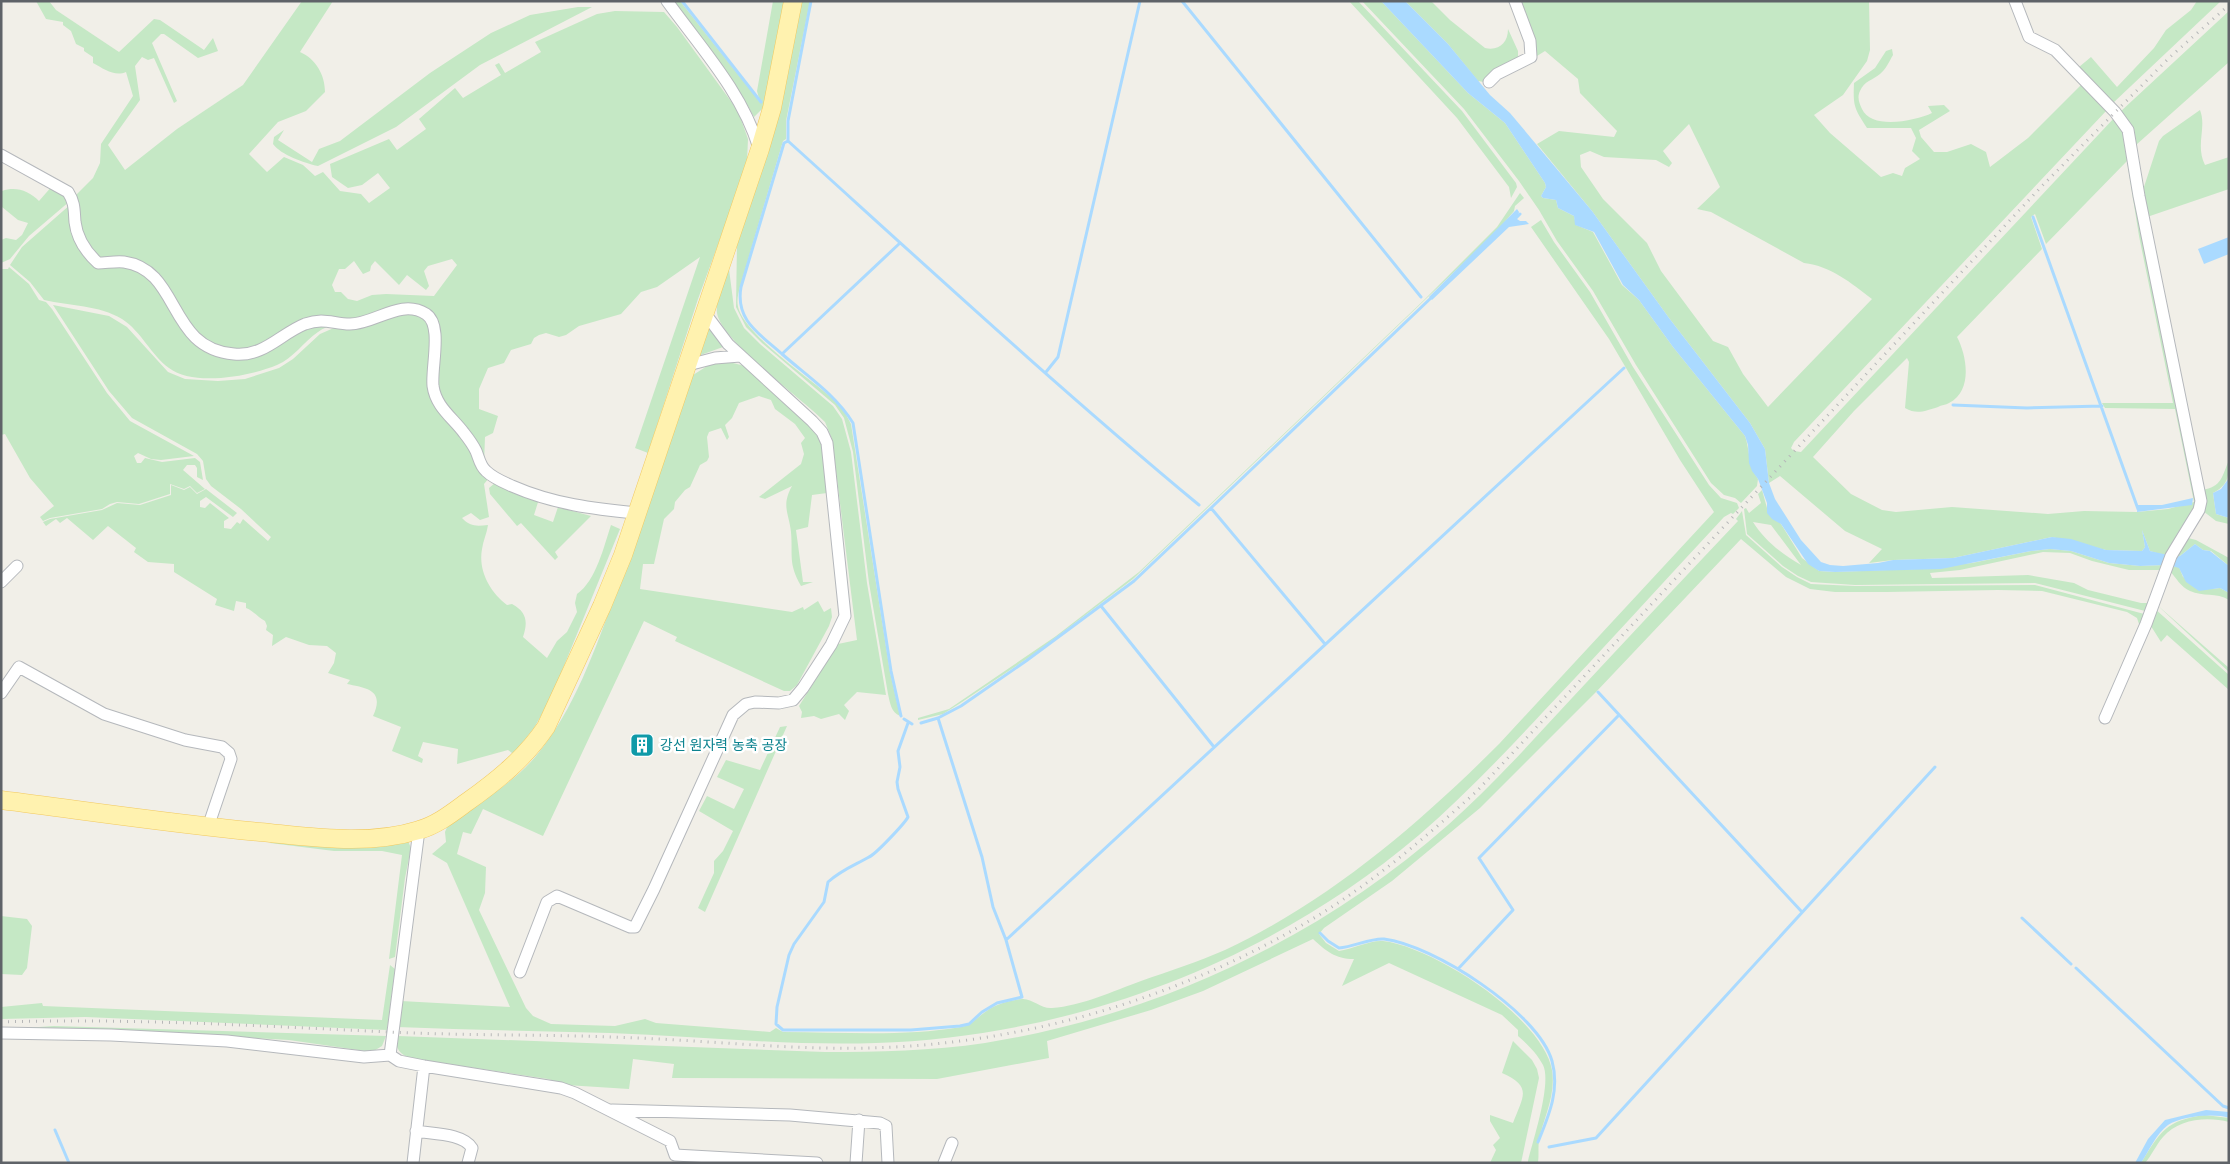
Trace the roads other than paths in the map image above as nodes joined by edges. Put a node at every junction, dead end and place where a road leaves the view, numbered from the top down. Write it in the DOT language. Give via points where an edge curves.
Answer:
graph roads {
  1 [pos="666,1"];
  2 [pos="793,1"];
  3 [pos="1515,1"];
  4 [pos="2015,1"];
  5 [pos="1489,82"];
  6 [pos="760,150"];
  7 [pos="1,155"];
  8 [pos="704,312"];
  9 [pos="740,356"];
  10 [pos="688,365"];
  11 [pos="637,513"];
  12 [pos="17,566"];
  13 [pos="1,582"];
  14 [pos="1,692"];
  15 [pos="2105,718"];
  16 [pos="1,800"];
  17 [pos="208,827"];
  18 [pos="419,830"];
  19 [pos="520,972"];
  20 [pos="1,1033"];
  21 [pos="390,1056"];
  22 [pos="424,1066"];
  23 [pos="608,1110"];
  24 [pos="859,1120"];
  25 [pos="416,1132"];
  26 [pos="952,1143"];
  27 [pos="412,1163"];
  28 [pos="468,1163"];
  29 [pos="817,1163"];
  30 [pos="856,1163"];
  31 [pos="888,1163"];
  32 [pos="944,1163"];
  1 -- 6 [label="street" via="742,104"];
  2 -- 6 [label="main road" via="772,108"];
  3 -- 5 [label="street" via="1530,41 1532,57 1497,74"];
  4 -- 15 [label="street" via="2028,37 2055,50 2128,130 2138,196 2201,501 2170,562"];
  6 -- 8 [label="main road"];
  7 -- 11 [label="street" via="68,192 74,200 79,234 89,255 98,263 124,262 148,272 159,282 195,340 207,348 246,354 261,351 295,329 316,321 349,324 404,309 427,314 435,327 433,367 439,405 476,451 485,471 522,490 561,503"];
  8 -- 9 [label="street"];
  8 -- 10 [label="main road"];
  9 -- 10 [label="street"];
  9 -- 19 [label="street" via="812,421 827,443 845,616 831,645 793,700 746,704 733,715 635,927 557,896 551,898"];
  10 -- 11 [label="main road"];
  11 -- 18 [label="main road" via="602,606 537,741 513,768 496,781 439,822"];
  12 -- 13 [label="street"];
  14 -- 17 [label="street" via="19,667 104,714 185,740 222,747 231,759"];
  16 -- 17 [label="main road"];
  17 -- 18 [label="main road" via="350,839"];
  18 -- 21 [label="street"];
  20 -- 21 [label="street" via="227,1041 364,1057"];
  21 -- 22 [label="street"];
  22 -- 23 [label="street" via="562,1088"];
  22 -- 25 [label="street"];
  23 -- 24 [label="street"];
  23 -- 29 [label="street" via="670,1141 675,1155"];
  24 -- 30 [label="street"];
  24 -- 31 [label="street" via="886,1126"];
  25 -- 27 [label="street"];
  25 -- 28 [label="street" via="446,1135 466,1142 472,1148"];
  26 -- 32 [label="street"];
}
